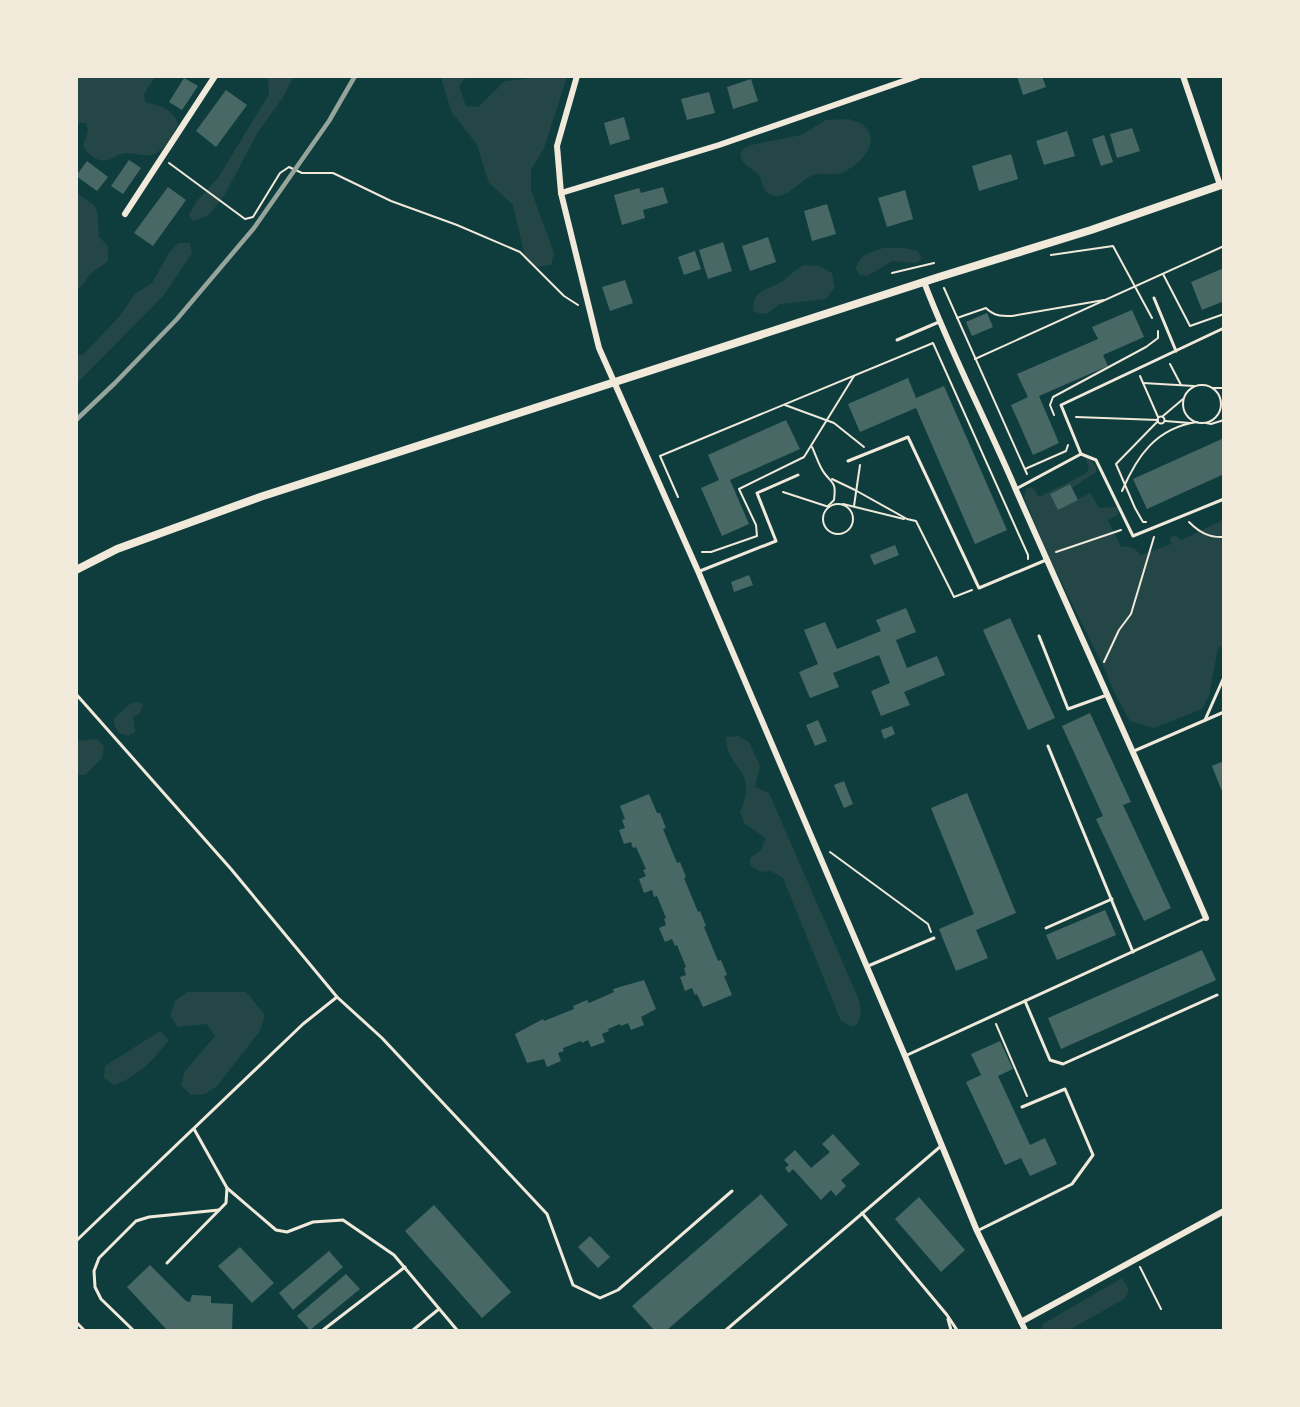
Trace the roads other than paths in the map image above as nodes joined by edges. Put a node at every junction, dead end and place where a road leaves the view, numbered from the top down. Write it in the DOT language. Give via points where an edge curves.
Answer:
graph roads {
  1 [pos="215,76"];
  2 [pos="576,76"];
  3 [pos="918,76"];
  4 [pos="1183,76"];
  5 [pos="1222,184"];
  6 [pos="561,192"];
  7 [pos="125,214"];
  8 [pos="924,282"];
  9 [pos="1154,298"];
  10 [pos="939,321"];
  11 [pos="1224,328"];
  12 [pos="897,340"];
  13 [pos="1176,351"];
  14 [pos="614,383"];
  15 [pos="1081,454"];
  16 [pos="848,461"];
  17 [pos="798,475"];
  18 [pos="1016,489"];
  19 [pos="1224,499"];
  20 [pos="1046,558"];
  21 [pos="76,570"];
  22 [pos="698,571"];
  23 [pos="1039,636"];
  24 [pos="1224,677"];
  25 [pos="76,694"];
  26 [pos="1107,695"];
  27 [pos="1224,712"];
  28 [pos="1205,720"];
  29 [pos="1048,746"];
  30 [pos="1134,751"];
  31 [pos="1112,899"];
  32 [pos="1206,918"];
  33 [pos="1046,928"];
  34 [pos="934,938"];
  35 [pos="1133,951"];
  36 [pos="866,967"];
  37 [pos="1217,995"];
  38 [pos="337,996"];
  39 [pos="1025,1000"];
  40 [pos="905,1056"];
  41 [pos="1022,1107"];
  42 [pos="194,1129"];
  43 [pos="942,1145"];
  44 [pos="227,1188"];
  45 [pos="732,1191"];
  46 [pos="219,1210"];
  47 [pos="1224,1211"];
  48 [pos="862,1213"];
  49 [pos="977,1231"];
  50 [pos="76,1241"];
  51 [pos="167,1263"];
  52 [pos="405,1267"];
  53 [pos="439,1309"];
  54 [pos="947,1315"];
  55 [pos="76,1322"];
  56 [pos="1021,1322"];
  57 [pos="84,1330"];
  58 [pos="133,1330"];
  59 [pos="323,1330"];
  60 [pos="413,1330"];
  61 [pos="457,1330"];
  62 [pos="726,1330"];
  63 [pos="951,1330"];
  64 [pos="957,1330"];
  65 [pos="1025,1330"];
  1 -- 7 [label="street"];
  2 -- 6 [label="street" via="557,146"];
  3 -- 6 [label="street" via="730,141"];
  4 -- 5 [label="street"];
  5 -- 8 [label="street"];
  6 -- 14 [label="street" via="598,348"];
  8 -- 10 [label="street"];
  8 -- 14 [label="street"];
  9 -- 13 [label="lane"];
  10 -- 12 [label="lane"];
  10 -- 18 [label="street"];
  11 -- 13 [label="lane"];
  13 -- 15 [label="lane" via="1061,405"];
  14 -- 21 [label="street" via="260,497 117,549"];
  14 -- 22 [label="street"];
  15 -- 18 [label="lane"];
  15 -- 19 [label="lane" via="1096,460 1133,536"];
  16 -- 20 [label="lane" via="908,437 979,588"];
  17 -- 22 [label="lane" via="757,493 776,542"];
  18 -- 20 [label="street"];
  20 -- 26 [label="street"];
  22 -- 36 [label="street"];
  23 -- 26 [label="lane" via="1068,709"];
  24 -- 28 [label="lane"];
  25 -- 38 [label="lane"];
  26 -- 30 [label="street"];
  27 -- 28 [label="lane"];
  28 -- 30 [label="lane"];
  29 -- 31 [label="lane"];
  30 -- 32 [label="street"];
  31 -- 33 [label="lane"];
  31 -- 35 [label="lane"];
  32 -- 35 [label="lane"];
  34 -- 36 [label="lane"];
  35 -- 39 [label="lane"];
  36 -- 40 [label="street"];
  37 -- 39 [label="lane" via="1063,1064 1050,1060"];
  38 -- 42 [label="lane"];
  38 -- 45 [label="lane" via="382,1038 547,1214 573,1285 600,1298 618,1290"];
  39 -- 40 [label="lane"];
  40 -- 43 [label="street"];
  41 -- 49 [label="lane" via="1065,1089 1093,1155 1072,1184"];
  42 -- 44 [label="lane"];
  42 -- 50 [label="lane"];
  43 -- 48 [label="lane"];
  43 -- 49 [label="street"];
  44 -- 46 [label="lane" via="226,1203"];
  44 -- 52 [label="lane" via="276,1230 287,1232 313,1222 343,1220 394,1254"];
  46 -- 51 [label="lane"];
  46 -- 58 [label="lane" via="136,1221 99,1258 94,1271 95,1287 101,1299"];
  47 -- 56 [label="street"];
  48 -- 54 [label="lane"];
  48 -- 62 [label="lane"];
  49 -- 56 [label="street"];
  52 -- 53 [label="lane"];
  52 -- 59 [label="lane"];
  53 -- 60 [label="lane"];
  53 -- 61 [label="lane"];
  54 -- 63 [label="lane"];
  54 -- 64 [label="lane"];
  55 -- 57 [label="lane"];
  56 -- 65 [label="street"];
}
